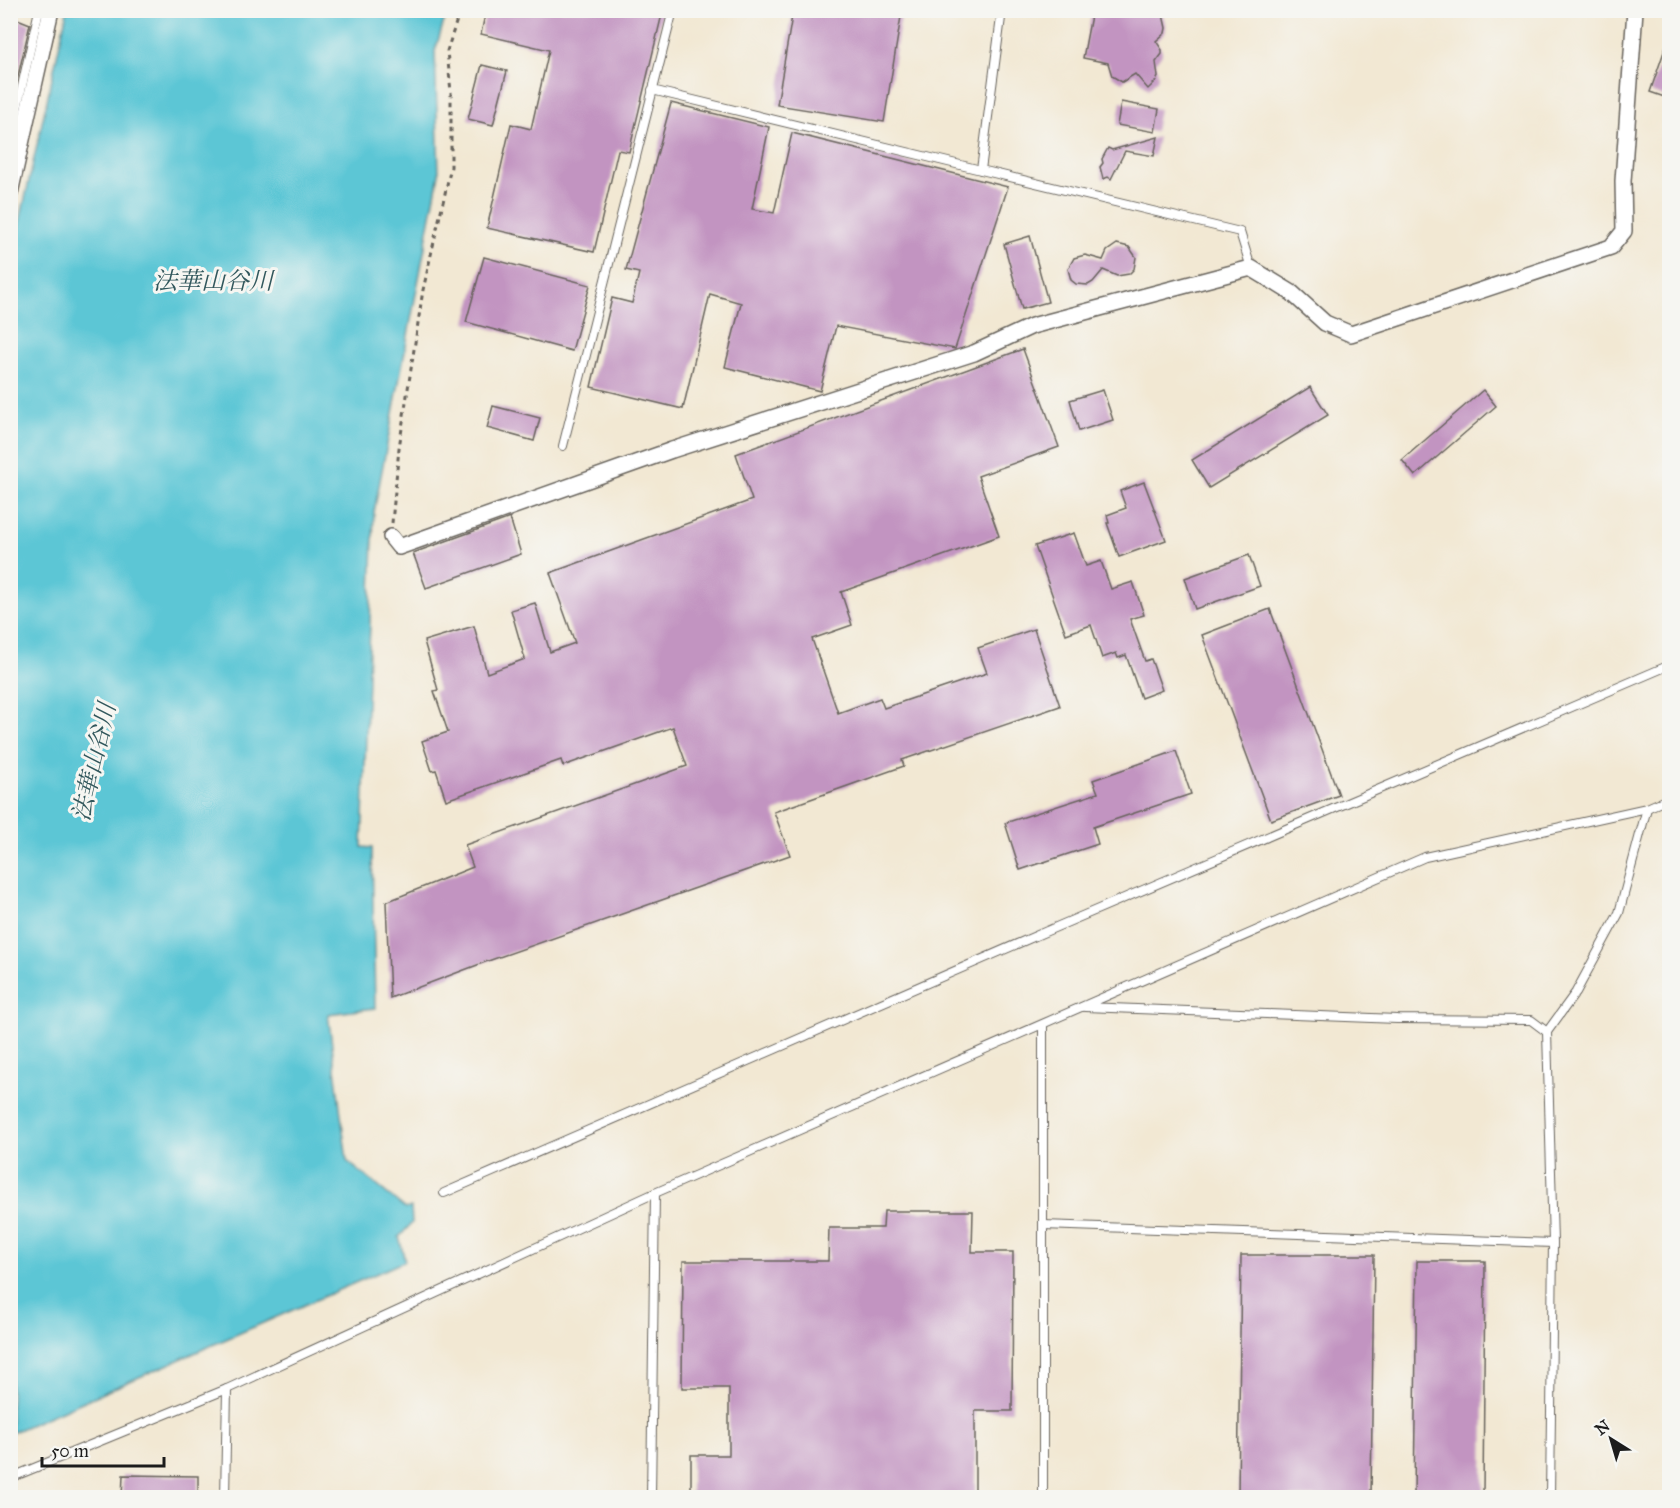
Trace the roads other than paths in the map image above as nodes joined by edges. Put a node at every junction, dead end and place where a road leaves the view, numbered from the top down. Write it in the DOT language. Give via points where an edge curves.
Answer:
graph roads {
  1 [pos="39,10"];
  2 [pos="51,10"];
  3 [pos="673,10"];
  4 [pos="1002,10"];
  5 [pos="1635,10"];
  6 [pos="652,90"];
  7 [pos="10,140"];
  8 [pos="981,170"];
  9 [pos="10,193"];
  10 [pos="1251,268"];
  11 [pos="563,446"];
  12 [pos="391,537"];
  13 [pos="1670,665"];
  14 [pos="1670,798"];
  15 [pos="1647,808"];
  16 [pos="1083,1007"];
  17 [pos="1043,1025"];
  18 [pos="1547,1032"];
  19 [pos="444,1193"];
  20 [pos="655,1194"];
  21 [pos="1043,1225"];
  22 [pos="1553,1243"];
  23 [pos="226,1389"];
  24 [pos="10,1478"];
  25 [pos="225,1497"];
  26 [pos="651,1497"];
  27 [pos="1043,1497"];
  28 [pos="1550,1497"];
  1 -- 7 [label="lane"];
  2 -- 9 [label="street"];
  3 -- 6 [label="lane"];
  4 -- 8 [label="lane"];
  5 -- 10 [label="street" via="1623,181 1624,231 1611,247 1351,334 1325,323 1292,293"];
  6 -- 8 [label="lane"];
  6 -- 11 [label="lane"];
  8 -- 10 [label="lane" via="1240,232"];
  10 -- 12 [label="street" via="1032,326 974,353 672,450 399,547"];
  13 -- 19 [label="lane"];
  14 -- 15 [label="lane"];
  15 -- 16 [label="lane" via="1425,857"];
  15 -- 18 [label="lane" via="1619,913 1576,993"];
  16 -- 17 [label="lane"];
  16 -- 18 [label="lane" via="1385,1019 1531,1020"];
  17 -- 20 [label="lane"];
  17 -- 21 [label="lane"];
  18 -- 22 [label="lane"];
  20 -- 23 [label="lane"];
  20 -- 26 [label="lane"];
  21 -- 22 [label="lane"];
  21 -- 27 [label="lane"];
  22 -- 28 [label="lane"];
  23 -- 24 [label="lane"];
  23 -- 25 [label="lane"];
}
